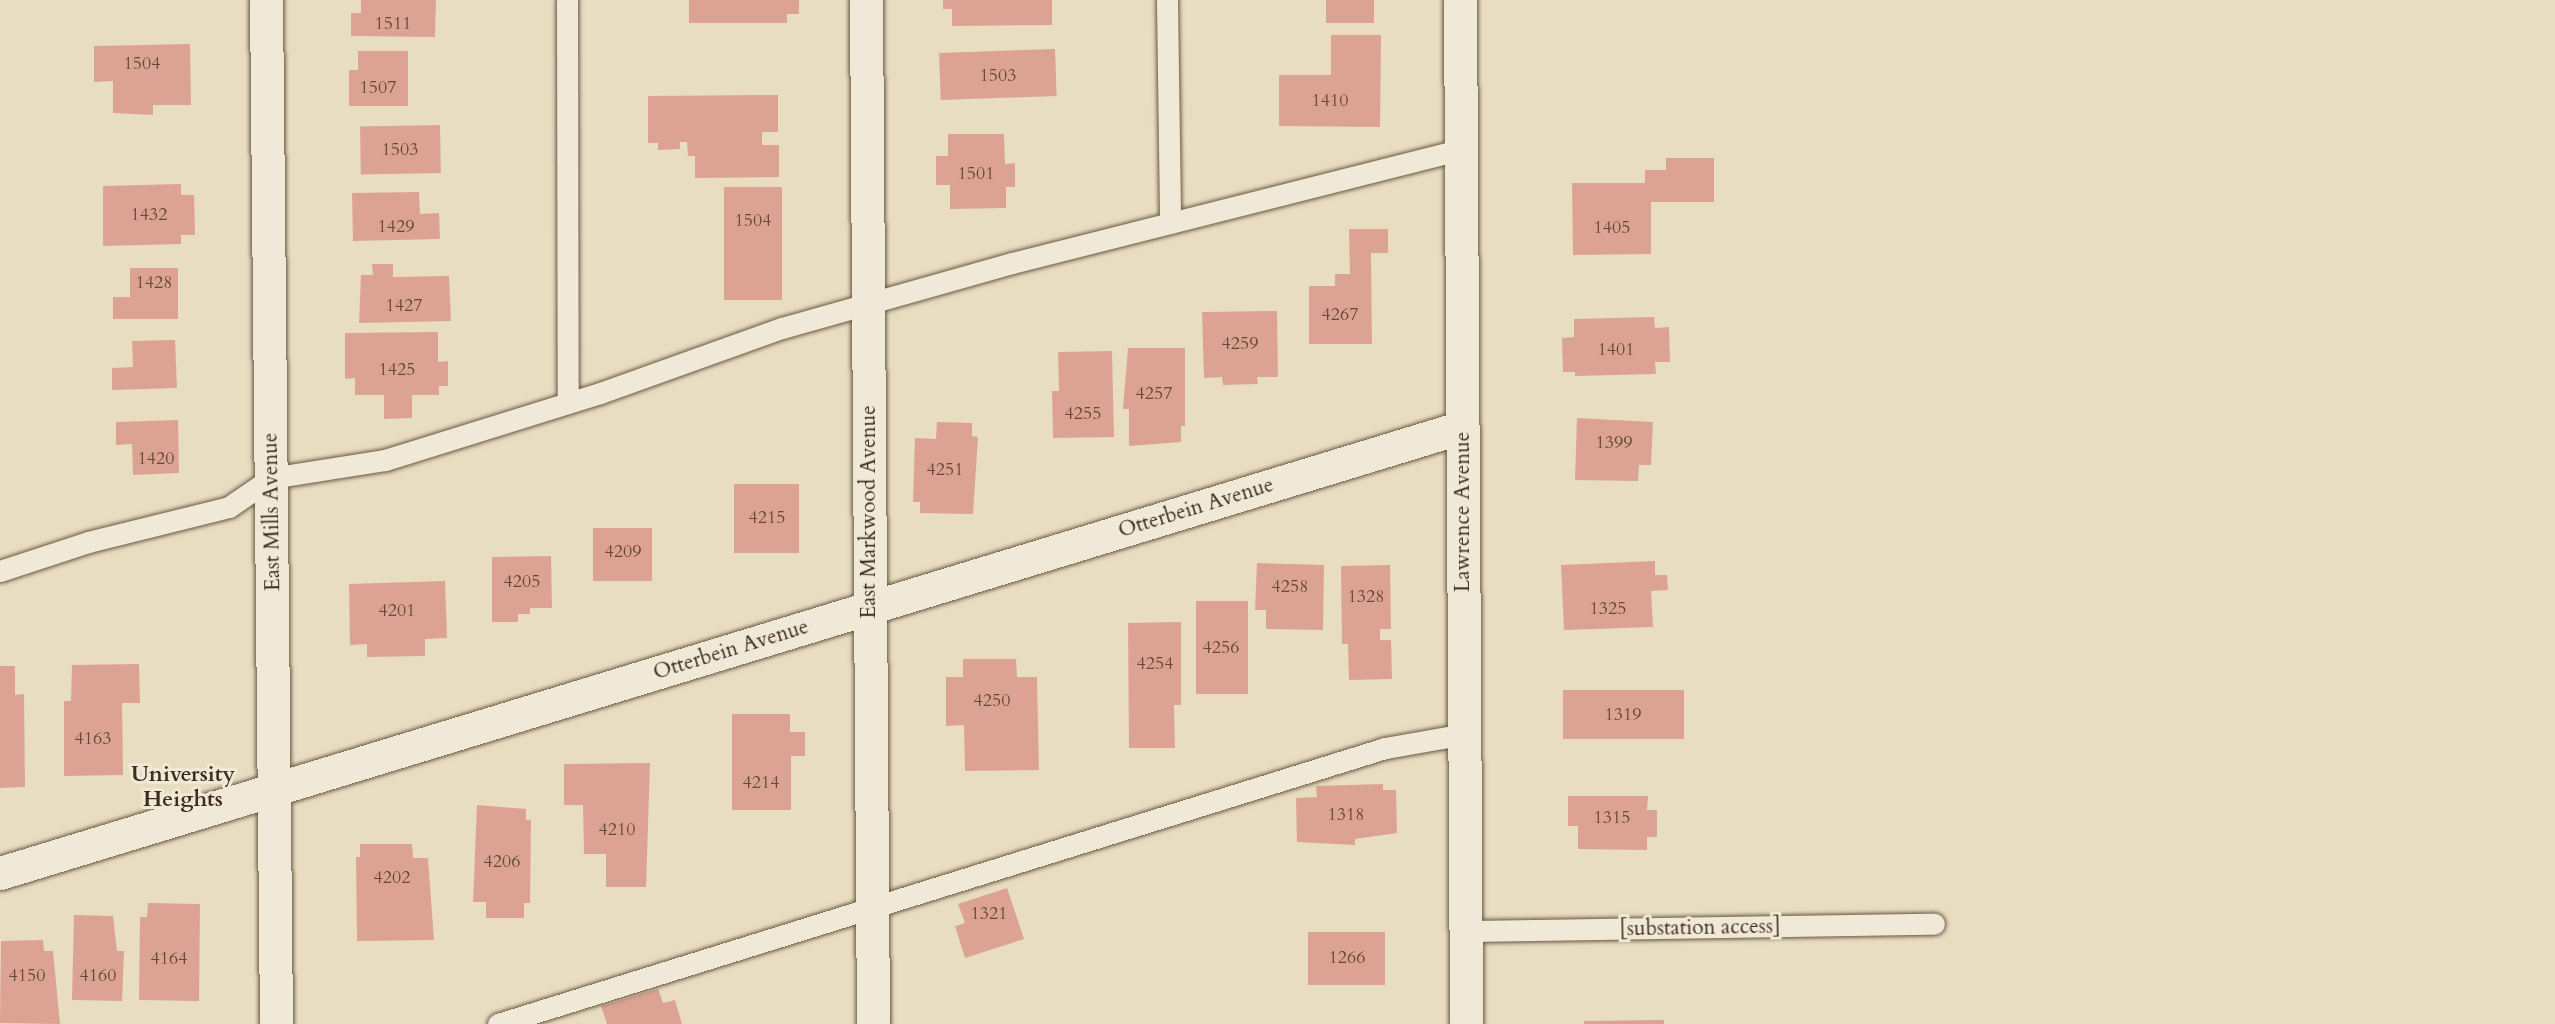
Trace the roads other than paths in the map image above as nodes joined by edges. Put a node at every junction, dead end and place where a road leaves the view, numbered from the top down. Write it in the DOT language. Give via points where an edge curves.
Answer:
graph roads {
  1 [pos="266,0"];
  2 [pos="567,0"];
  3 [pos="866,0"];
  4 [pos="1167,0"];
  5 [pos="1460,0"];
  6 [pos="1461,149"];
  7 [pos="1170,223"];
  8 [pos="868,307"];
  9 [pos="568,403"];
  10 [pos="1462,427"];
  11 [pos="272,478"];
  12 [pos="0,571"];
  13 [pos="870,607"];
  14 [pos="1464,734"];
  15 [pos="275,789"];
  16 [pos="0,873"];
  17 [pos="872,905"];
  18 [pos="1934,924"];
  19 [pos="1466,931"];
  20 [pos="563,1015"];
  21 [pos="276,1024"];
  22 [pos="498,1024"];
  23 [pos="873,1024"];
  24 [pos="1466,1024"];
  1 -- 11 [label="street, East Mills Avenue"];
  2 -- 9 [label="lane"];
  3 -- 8 [label="street, East Markwood Avenue"];
  4 -- 7 [label="lane"];
  5 -- 6 [label="street, Lawrence Avenue"];
  6 -- 7 [label="lane"];
  6 -- 10 [label="street, Lawrence Avenue"];
  7 -- 8 [label="lane"];
  8 -- 9 [label="lane" via="782,328"];
  8 -- 13 [label="street, East Markwood Avenue"];
  9 -- 11 [label="lane" via="385,460"];
  10 -- 13 [label="street, Otterbein Avenue"];
  10 -- 14 [label="street, Lawrence Avenue"];
  11 -- 12 [label="lane" via="229,507 88,542"];
  11 -- 15 [label="street, East Mills Avenue"];
  13 -- 15 [label="street, Otterbein Avenue"];
  13 -- 17 [label="street, East Markwood Avenue"];
  14 -- 17 [label="lane" via="1384,748 1008,868"];
  14 -- 19 [label="street, Lawrence Avenue"];
  15 -- 16 [label="street, Otterbein Avenue"];
  15 -- 21 [label="street, East Mills Avenue"];
  17 -- 20 [label="lane"];
  17 -- 23 [label="street, East Markwood Avenue"];
  18 -- 19 [label="lane, [substation access]"];
  19 -- 24 [label="street, Lawrence Avenue"];
  20 -- 22 [label="lane"];
}
